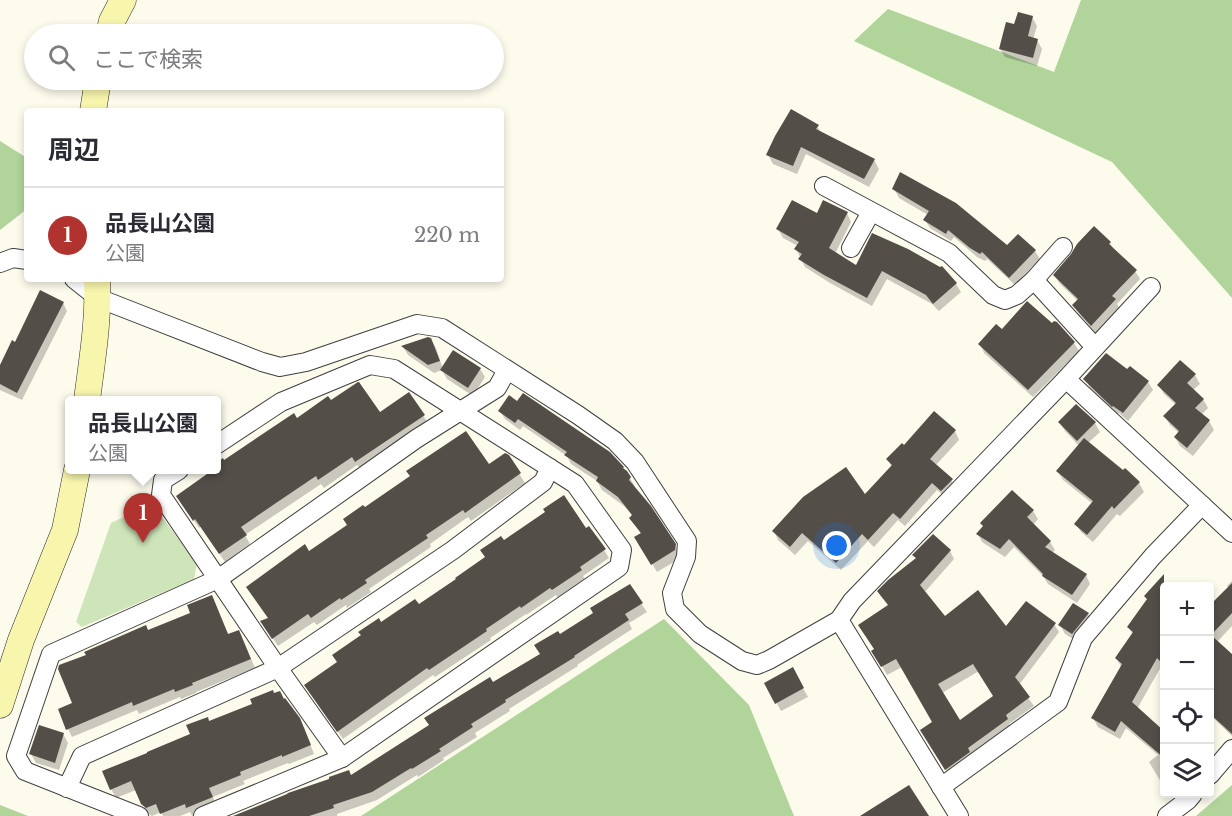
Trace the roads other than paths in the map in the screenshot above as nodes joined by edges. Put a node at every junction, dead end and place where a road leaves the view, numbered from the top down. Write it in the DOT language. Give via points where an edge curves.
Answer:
graph roads {
  1 [pos="123,0"];
  2 [pos="111,24"];
  3 [pos="96,90"];
  4 [pos="93,108"];
  5 [pos="824,186"];
  6 [pos="871,212"];
  7 [pos="1063,247"];
  8 [pos="851,248"];
  9 [pos="24,260"];
  10 [pos="0,263"];
  11 [pos="1034,280"];
  12 [pos="82,282"];
  13 [pos="1151,287"];
  14 [pos="98,288"];
  15 [pos="1095,347"];
  16 [pos="507,370"];
  17 [pos="1066,379"];
  18 [pos="87,396"];
  19 [pos="461,412"];
  20 [pos="221,442"];
  21 [pos="550,468"];
  22 [pos="76,474"];
  23 [pos="173,474"];
  24 [pos="1202,505"];
  25 [pos="1232,533"];
  26 [pos="218,579"];
  27 [pos="838,620"];
  28 [pos="278,668"];
  29 [pos="0,705"];
  30 [pos="1232,749"];
  31 [pos="342,758"];
  32 [pos="1214,769"];
  33 [pos="941,787"];
  34 [pos="67,788"];
  35 [pos="1190,798"];
  36 [pos="139,816"];
  37 [pos="203,816"];
  38 [pos="959,816"];
  39 [pos="1167,816"];
  1 -- 2 [label="street"];
  3 -- 4 [label="street"];
  5 -- 6 [label="street"];
  6 -- 8 [label="street"];
  6 -- 11 [label="street" via="949,254 993,295 1005,300"];
  7 -- 11 [label="street"];
  9 -- 10 [label="street"];
  11 -- 15 [label="street"];
  12 -- 14 [label="street"];
  13 -- 15 [label="street"];
  14 -- 16 [label="street" via="280,367 306,362 417,324 442,328"];
  14 -- 18 [label="street"];
  15 -- 17 [label="street"];
  16 -- 19 [label="street" via="497,388"];
  16 -- 27 [label="street" via="615,441 635,462 687,541 686,557 672,593 675,609 700,634 742,662 757,665"];
  17 -- 24 [label="street"];
  17 -- 27 [label="street"];
  19 -- 20 [label="street" via="394,369 370,365 281,402"];
  19 -- 21 [label="street"];
  19 -- 26 [label="street"];
  21 -- 28 [label="street" via="543,482 453,550"];
  21 -- 31 [label="street" via="575,484 622,550 619,567"];
  22 -- 29 [label="street" via="65,530"];
  23 -- 26 [label="street" via="163,480 161,495"];
  24 -- 25 [label="street"];
  24 -- 33 [label="street" via="1152,556 1083,638 1058,702"];
  26 -- 28 [label="street"];
  26 -- 34 [label="street" via="51,654 16,756 25,771"];
  27 -- 33 [label="street"];
  28 -- 31 [label="street"];
  28 -- 34 [label="street" via="82,756"];
  30 -- 32 [label="street"];
  31 -- 37 [label="street"];
  33 -- 38 [label="street"];
  34 -- 36 [label="street"];
  35 -- 39 [label="street"];
}
